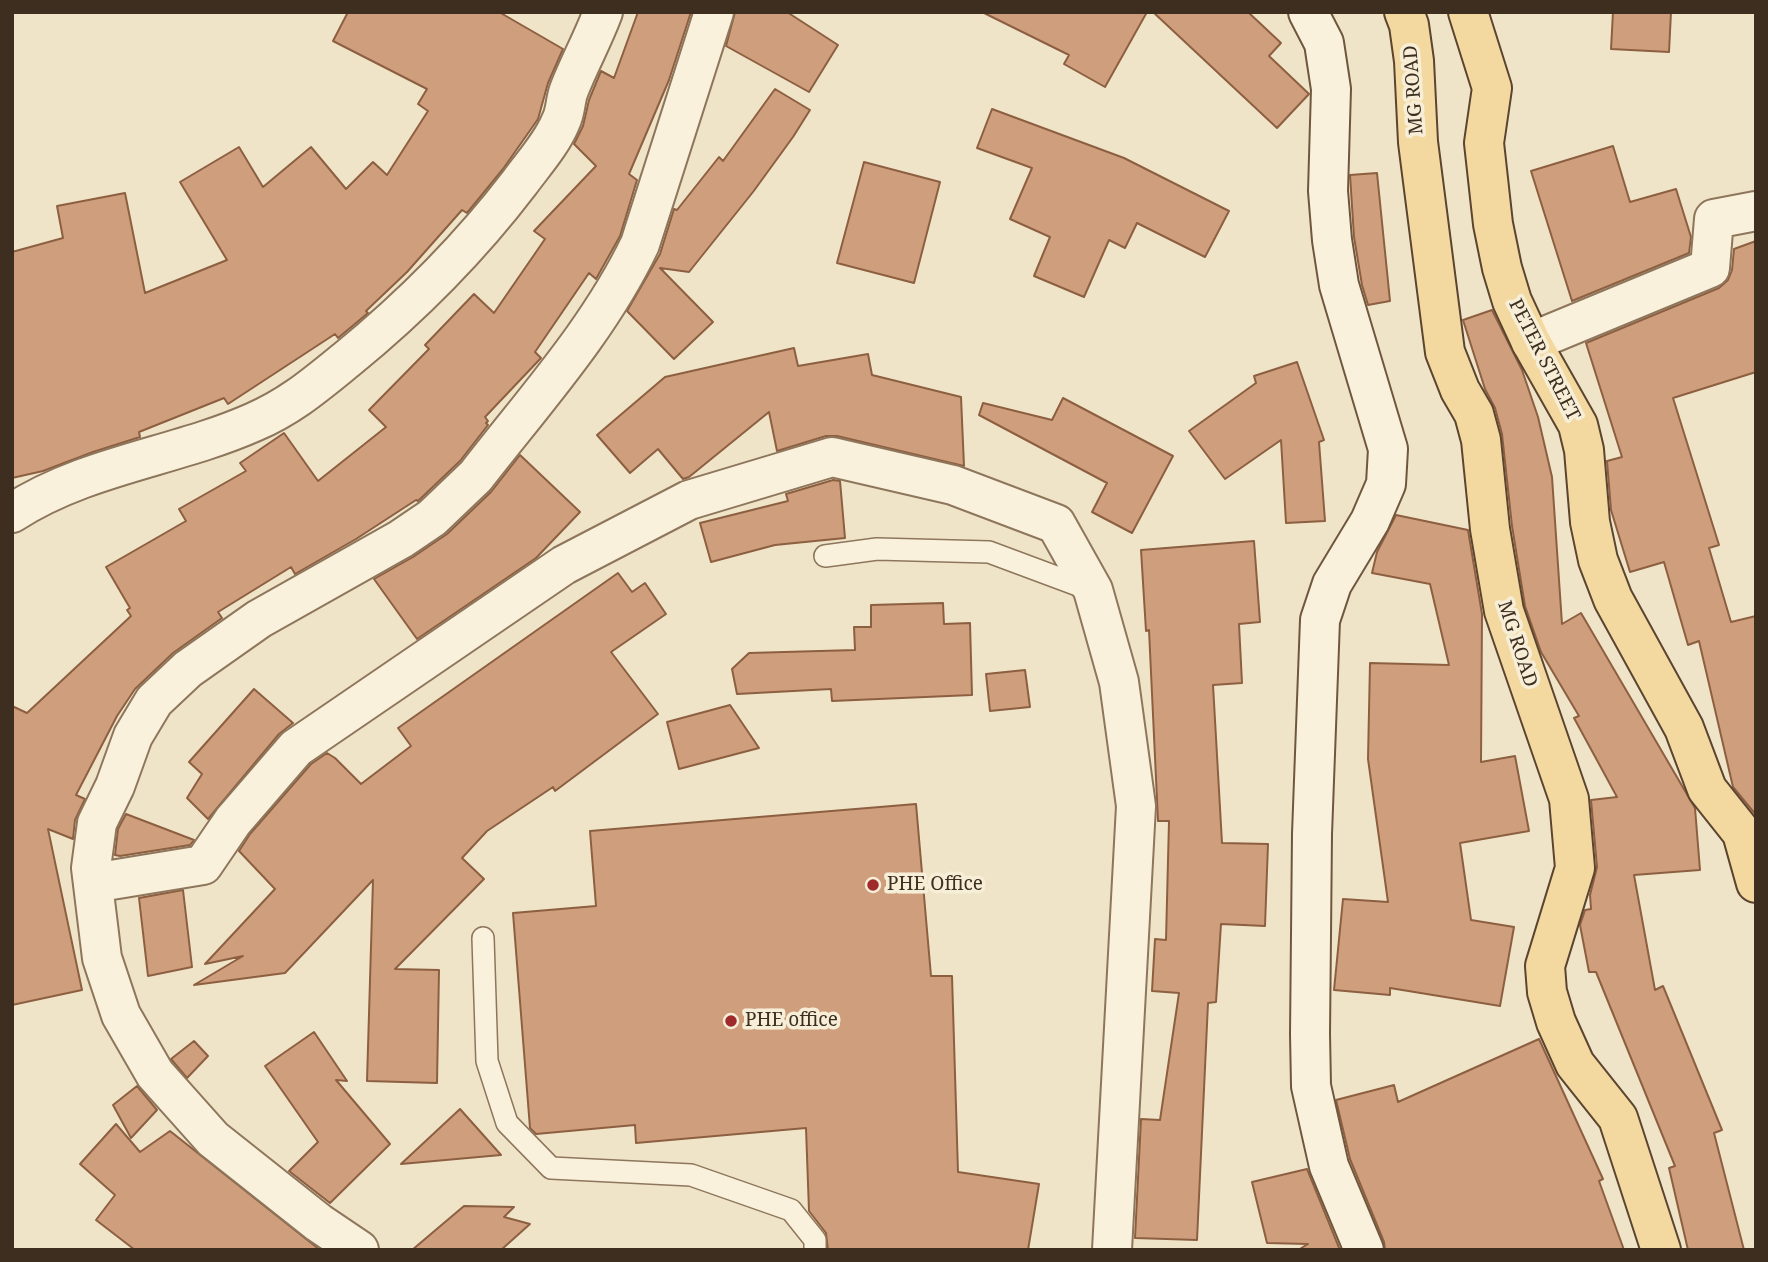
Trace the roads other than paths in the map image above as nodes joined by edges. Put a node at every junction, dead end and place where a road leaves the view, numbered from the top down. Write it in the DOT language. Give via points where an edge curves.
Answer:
graph roads {
  1 [pos="603,12"];
  2 [pos="714,12"];
  3 [pos="1308,12"];
  4 [pos="1404,12"];
  5 [pos="1468,12"];
  6 [pos="1756,211"];
  7 [pos="1531,342"];
  8 [pos="12,513"];
  9 [pos="825,556"];
  10 [pos="1093,590"];
  11 [pos="93,883"];
  12 [pos="1756,883"];
  13 [pos="483,938"];
  14 [pos="359,1250"];
  15 [pos="816,1250"];
  16 [pos="1112,1250"];
  17 [pos="1364,1250"];
  18 [pos="1661,1250"];
  1 -- 8 [label="street" via="568,92 562,120 539,157 455,260 381,332 302,397 258,421 76,479"];
  2 -- 11 [label="street" via="640,244 603,313 476,476 452,500 401,539 259,618 188,669 154,701 133,736 97,823 90,868"];
  3 -- 17 [label="street" via="1324,43 1331,89 1328,191 1339,285 1388,449 1386,484 1370,521 1332,584 1320,620 1312,834 1311,1086 1329,1166"];
  4 -- 18 [label="main road, MG ROAD" via="1411,37 1418,142 1446,352 1481,440 1504,611 1569,799 1575,868 1545,966 1547,992 1575,1064 1618,1118"];
  5 -- 7 [label="main road, PETER STREET" via="1492,89 1484,144 1493,224 1512,301"];
  6 -- 7 [label="street" via="1714,219 1710,268"];
  7 -- 12 [label="main road, PETER STREET" via="1578,425 1590,522 1613,599 1684,729 1707,789 1742,832"];
  9 -- 10 [label="lane" via="877,549 989,552"];
  10 -- 11 [label="street" via="1056,524 953,485 832,457 689,499 564,565 296,748 233,821 203,865"];
  10 -- 16 [label="street" via="1119,682 1136,806"];
  11 -- 14 [label="street" via="102,958 121,1015 155,1074 212,1139"];
  13 -- 15 [label="lane" via="487,1061 507,1124 551,1168 691,1175 791,1210 815,1240"];
}
